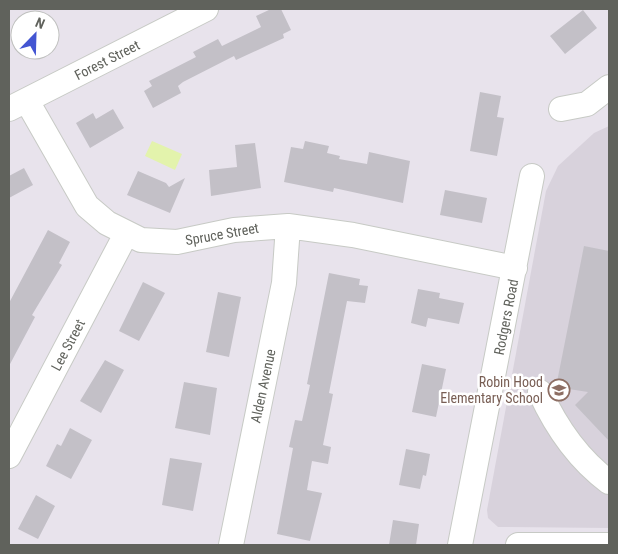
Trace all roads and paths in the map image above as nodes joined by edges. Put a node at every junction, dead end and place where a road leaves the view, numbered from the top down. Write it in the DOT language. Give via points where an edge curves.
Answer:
graph roads {
  1 [pos="206,9"];
  2 [pos="609,87"];
  3 [pos="18,105"];
  4 [pos="560,109"];
  5 [pos="532,176"];
  6 [pos="288,226"];
  7 [pos="126,234"];
  8 [pos="515,268"];
  9 [pos="540,392"];
  10 [pos="9,456"];
  11 [pos="609,482"];
  12 [pos="231,545"];
  13 [pos="460,545"];
  14 [pos="518,545"];
  15 [pos="609,545"];
  1 -- 3 [label="street, Forest Street"];
  2 -- 4 [label="street" via="587,104"];
  3 -- 7 [label="street, Spruce Street" via="87,206"];
  5 -- 8 [label="street, Rodgers Road"];
  6 -- 7 [label="street, Spruce Street" via="234,230 177,242 148,241"];
  6 -- 8 [label="street, Spruce Street" via="344,233"];
  6 -- 12 [label="street, Alden Avenue" via="284,283"];
  7 -- 10 [label="street, Lee Street"];
  8 -- 13 [label="street, Rodgers Road"];
  9 -- 11 [label="street" via="566,437"];
  14 -- 15 [label="street"];
}
